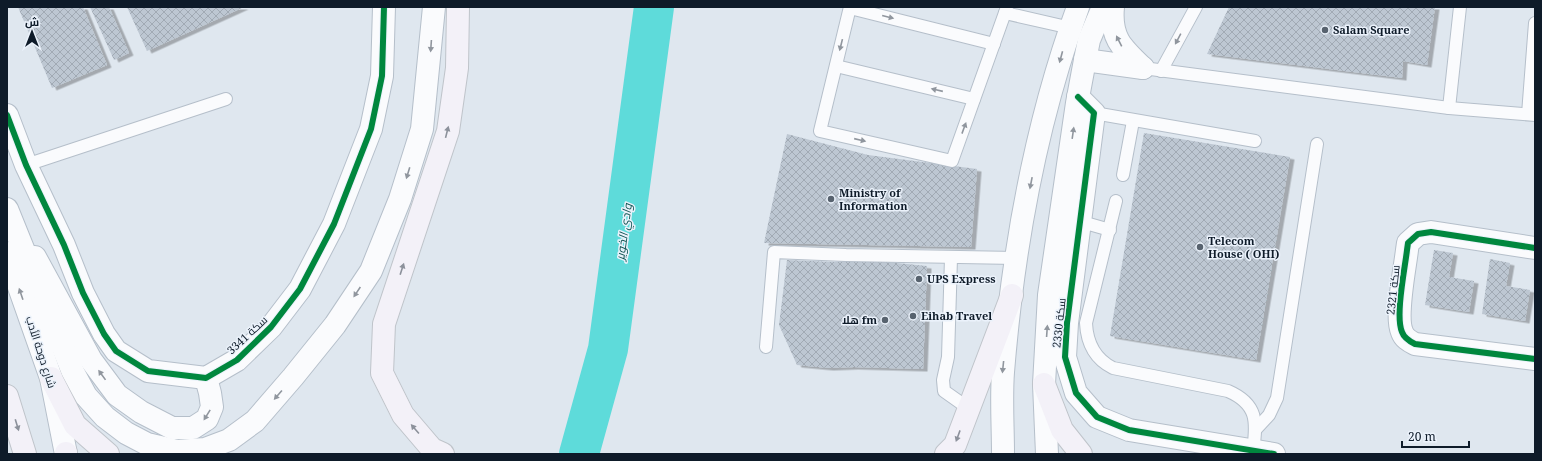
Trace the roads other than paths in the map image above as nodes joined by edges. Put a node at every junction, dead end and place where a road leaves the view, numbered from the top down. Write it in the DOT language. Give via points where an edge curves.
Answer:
graph roads {
  1 [pos="384,7"];
  2 [pos="434,7"];
  3 [pos="458,7"];
  4 [pos="850,7"];
  5 [pos="1078,7"];
  6 [pos="1103,7"];
  7 [pos="1113,7"];
  8 [pos="1196,7"];
  9 [pos="1460,7"];
  10 [pos="1006,10"];
  11 [pos="1535,23"];
  12 [pos="1071,28"];
  13 [pos="994,44"];
  14 [pos="1085,60"];
  15 [pos="836,66"];
  16 [pos="1152,69"];
  17 [pos="1078,97"];
  18 [pos="226,99"];
  19 [pos="974,99"];
  20 [pos="1449,108"];
  21 [pos="1094,114"];
  22 [pos="7,115"];
  23 [pos="1531,115"];
  24 [pos="1133,120"];
  25 [pos="1255,141"];
  26 [pos="1317,144"];
  27 [pos="1080,157"];
  28 [pos="26,165"];
  29 [pos="1123,175"];
  30 [pos="1116,201"];
  31 [pos="8,209"];
  32 [pos="1082,222"];
  33 [pos="1110,230"];
  34 [pos="1535,248"];
  35 [pos="7,253"];
  36 [pos="952,258"];
  37 [pos="1016,258"];
  38 [pos="1012,295"];
  39 [pos="766,346"];
  40 [pos="1535,359"];
  41 [pos="50,378"];
  42 [pos="206,378"];
  43 [pos="1044,384"];
  44 [pos="7,396"];
  45 [pos="968,408"];
  46 [pos="1256,429"];
  47 [pos="1263,452"];
  48 [pos="25,454"];
  49 [pos="66,454"];
  50 [pos="108,454"];
  51 [pos="443,454"];
  52 [pos="946,454"];
  53 [pos="1003,454"];
  54 [pos="1047,454"];
  55 [pos="1081,454"];
  1 -- 42 [label="street, سكة 3341" via="382,76 371,129 334,224 300,289 272,327 237,360"];
  2 -- 31 [label="street, one-way" via="422,129 400,200 371,271 335,325 293,377 255,421 229,440 205,448 177,452 147,444 105,417 86,396 72,370"];
  51 -- 3 [label="main road, one-way" via="432,449 403,415 382,373 384,324 448,131 457,68"];
  4 -- 13 [label="lane, one-way"];
  4 -- 15 [label="lane, one-way"];
  5 -- 12 [label="street"];
  6 -- 14 [label="street" via="1089,40"];
  16 -- 7 [label="street, one-way" via="1120,45 1112,25"];
  8 -- 16 [label="lane, one-way"];
  9 -- 20 [label="lane"];
  10 -- 12 [label="lane"];
  10 -- 13 [label="lane"];
  11 -- 23 [label="lane"];
  12 -- 37 [label="street, one-way" via="1039,139"];
  13 -- 19 [label="lane"];
  14 -- 16 [label="street"];
  14 -- 17 [label="street"];
  19 -- 15 [label="lane, one-way"];
  15 -- 19 [label="lane, one-way" via="820,131 952,162"];
  16 -- 20 [label="lane"];
  17 -- 21 [label="street"];
  27 -- 17 [label="street, one-way"];
  18 -- 28 [label="lane"];
  20 -- 23 [label="lane"];
  21 -- 24 [label="lane"];
  21 -- 27 [label="street, سكة 2330"];
  22 -- 28 [label="street"];
  24 -- 25 [label="lane"];
  24 -- 29 [label="lane"];
  26 -- 46 [label="lane" via="1277,398 1269,415"];
  27 -- 32 [label="street, سكة 2330"];
  43 -- 27 [label="street, one-way" via="1049,295"];
  28 -- 42 [label="street" via="83,292 104,334 116,351 148,372"];
  30 -- 33 [label="lane"];
  42 -- 31 [label="street, one-way" via="212,407 207,419 193,428 172,428 141,412 117,395 91,360"];
  32 -- 33 [label="lane"];
  32 -- 47 [label="street, سكة 2330" via="1065,357 1076,393 1097,417 1129,430"];
  33 -- 46 [label="lane" via="1086,323 1088,342 1092,350 1105,364 1113,368 1237,395 1251,409"];
  34 -- 40 [label="street, سكة 2321" via="1432,232 1418,234 1408,243 1399,317 1404,336 1415,344"];
  41 -- 35 [label="street, شارع دوحة الأدب, one-way"];
  36 -- 37 [label="lane"];
  36 -- 39 [label="lane" via="774,252"];
  36 -- 45 [label="lane" via="944,391"];
  37 -- 38 [label="street"];
  38 -- 45 [label="main road"];
  38 -- 53 [label="street, one-way" via="1003,373"];
  41 -- 49 [label="street, شارع دوحة الأدب"];
  41 -- 50 [label="main road" via="75,425"];
  43 -- 54 [label="street"];
  43 -- 55 [label="main road" via="1062,430"];
  44 -- 48 [label="main road, one-way"];
  45 -- 52 [label="main road, one-way" via="955,445"];
  46 -- 47 [label="lane"];
}
